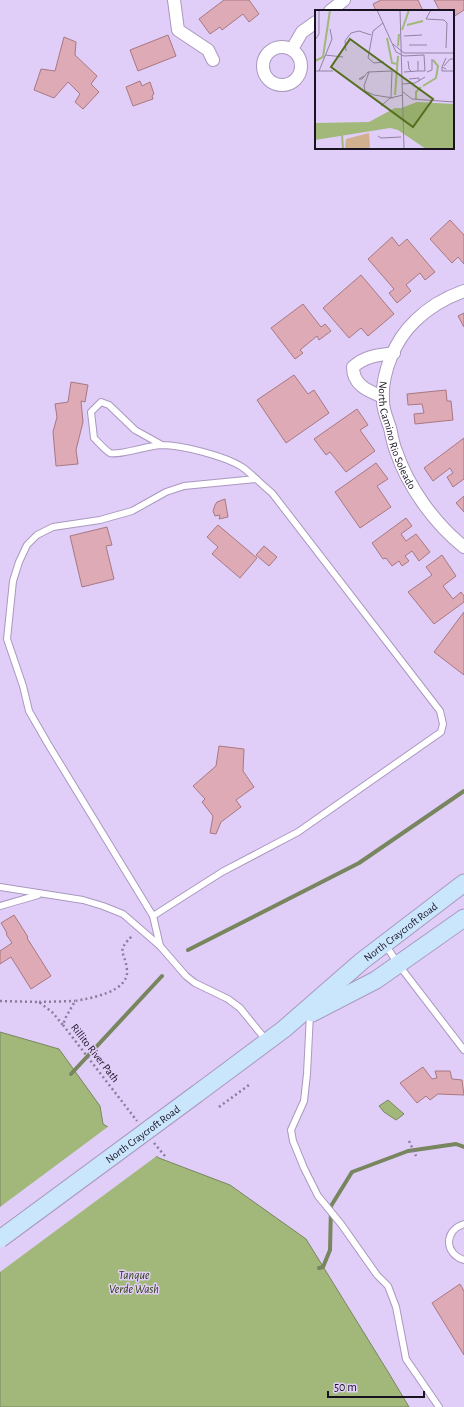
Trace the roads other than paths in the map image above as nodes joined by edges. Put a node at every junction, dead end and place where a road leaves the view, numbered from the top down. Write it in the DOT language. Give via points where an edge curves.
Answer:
graph roads {
  1 [pos="174,0"];
  2 [pos="344,0"];
  3 [pos="331,10"];
  4 [pos="315,23"];
  5 [pos="292,50"];
  6 [pos="213,60"];
  7 [pos="464,291"];
  8 [pos="394,353"];
  9 [pos="383,397"];
  10 [pos="162,445"];
  11 [pos="256,479"];
  12 [pos="464,547"];
  13 [pos="464,883"];
  14 [pos="0,887"];
  15 [pos="41,894"];
  16 [pos="0,906"];
  17 [pos="153,916"];
  18 [pos="464,918"];
  19 [pos="385,943"];
  20 [pos="160,946"];
  21 [pos="398,964"];
  22 [pos="310,1014"];
  23 [pos="284,1029"];
  24 [pos="267,1041"];
  25 [pos="464,1050"];
  26 [pos="464,1224"];
  27 [pos="0,1239"];
  28 [pos="464,1260"];
  29 [pos="439,1407"];
  1 -- 6 [label="street" via="178,30 208,50"];
  2 -- 3 [label="street"];
  4 -- 5 [label="street" via="302,32"];
  7 -- 8 [label="street, North Camino Rio Soleado" via="435,306 415,321 400,340"];
  8 -- 9 [label="street, North Camino Rio Soleado" via="389,362"];
  8 -- 9 [label="street" via="375,355 353,367 353,375 364,389"];
  9 -- 12 [label="street, North Camino Rio Soleado" via="396,452 411,484 434,519"];
  10 -- 10 [label="lane" via="110,453 94,438 91,412 101,402 108,405 135,430"];
  10 -- 11 [label="lane" via="217,456 242,467"];
  11 -- 17 [label="lane" via="184,486 166,492 132,511 100,520 53,527 37,535 27,545 13,581 7,640 30,711"];
  11 -- 17 [label="lane" via="272,493 440,711 443,724 440,732 298,832 222,872"];
  13 -- 19 [label="main road, North Craycroft Road"];
  14 -- 15 [label="lane"];
  15 -- 16 [label="lane"];
  15 -- 20 [label="lane" via="83,900 123,914"];
  17 -- 20 [label="lane"];
  18 -- 21 [label="main road, North Craycroft Road"];
  19 -- 21 [label="lane"];
  19 -- 23 [label="main road, North Craycroft Road"];
  20 -- 24 [label="lane" via="195,983 228,999 240,1008"];
  21 -- 22 [label="main road, North Craycroft Road" via="376,980"];
  21 -- 25 [label="lane"];
  22 -- 23 [label="main road, North Craycroft Road"];
  22 -- 29 [label="lane" via="304,1101 291,1130 293,1142 318,1196 388,1286 396,1307 406,1359"];
  23 -- 24 [label="main road, North Craycroft Road"];
  24 -- 27 [label="main road, North Craycroft Road, bridge"];
  26 -- 28 [label="lane" via="452,1230 449,1243 453,1254"];
}
